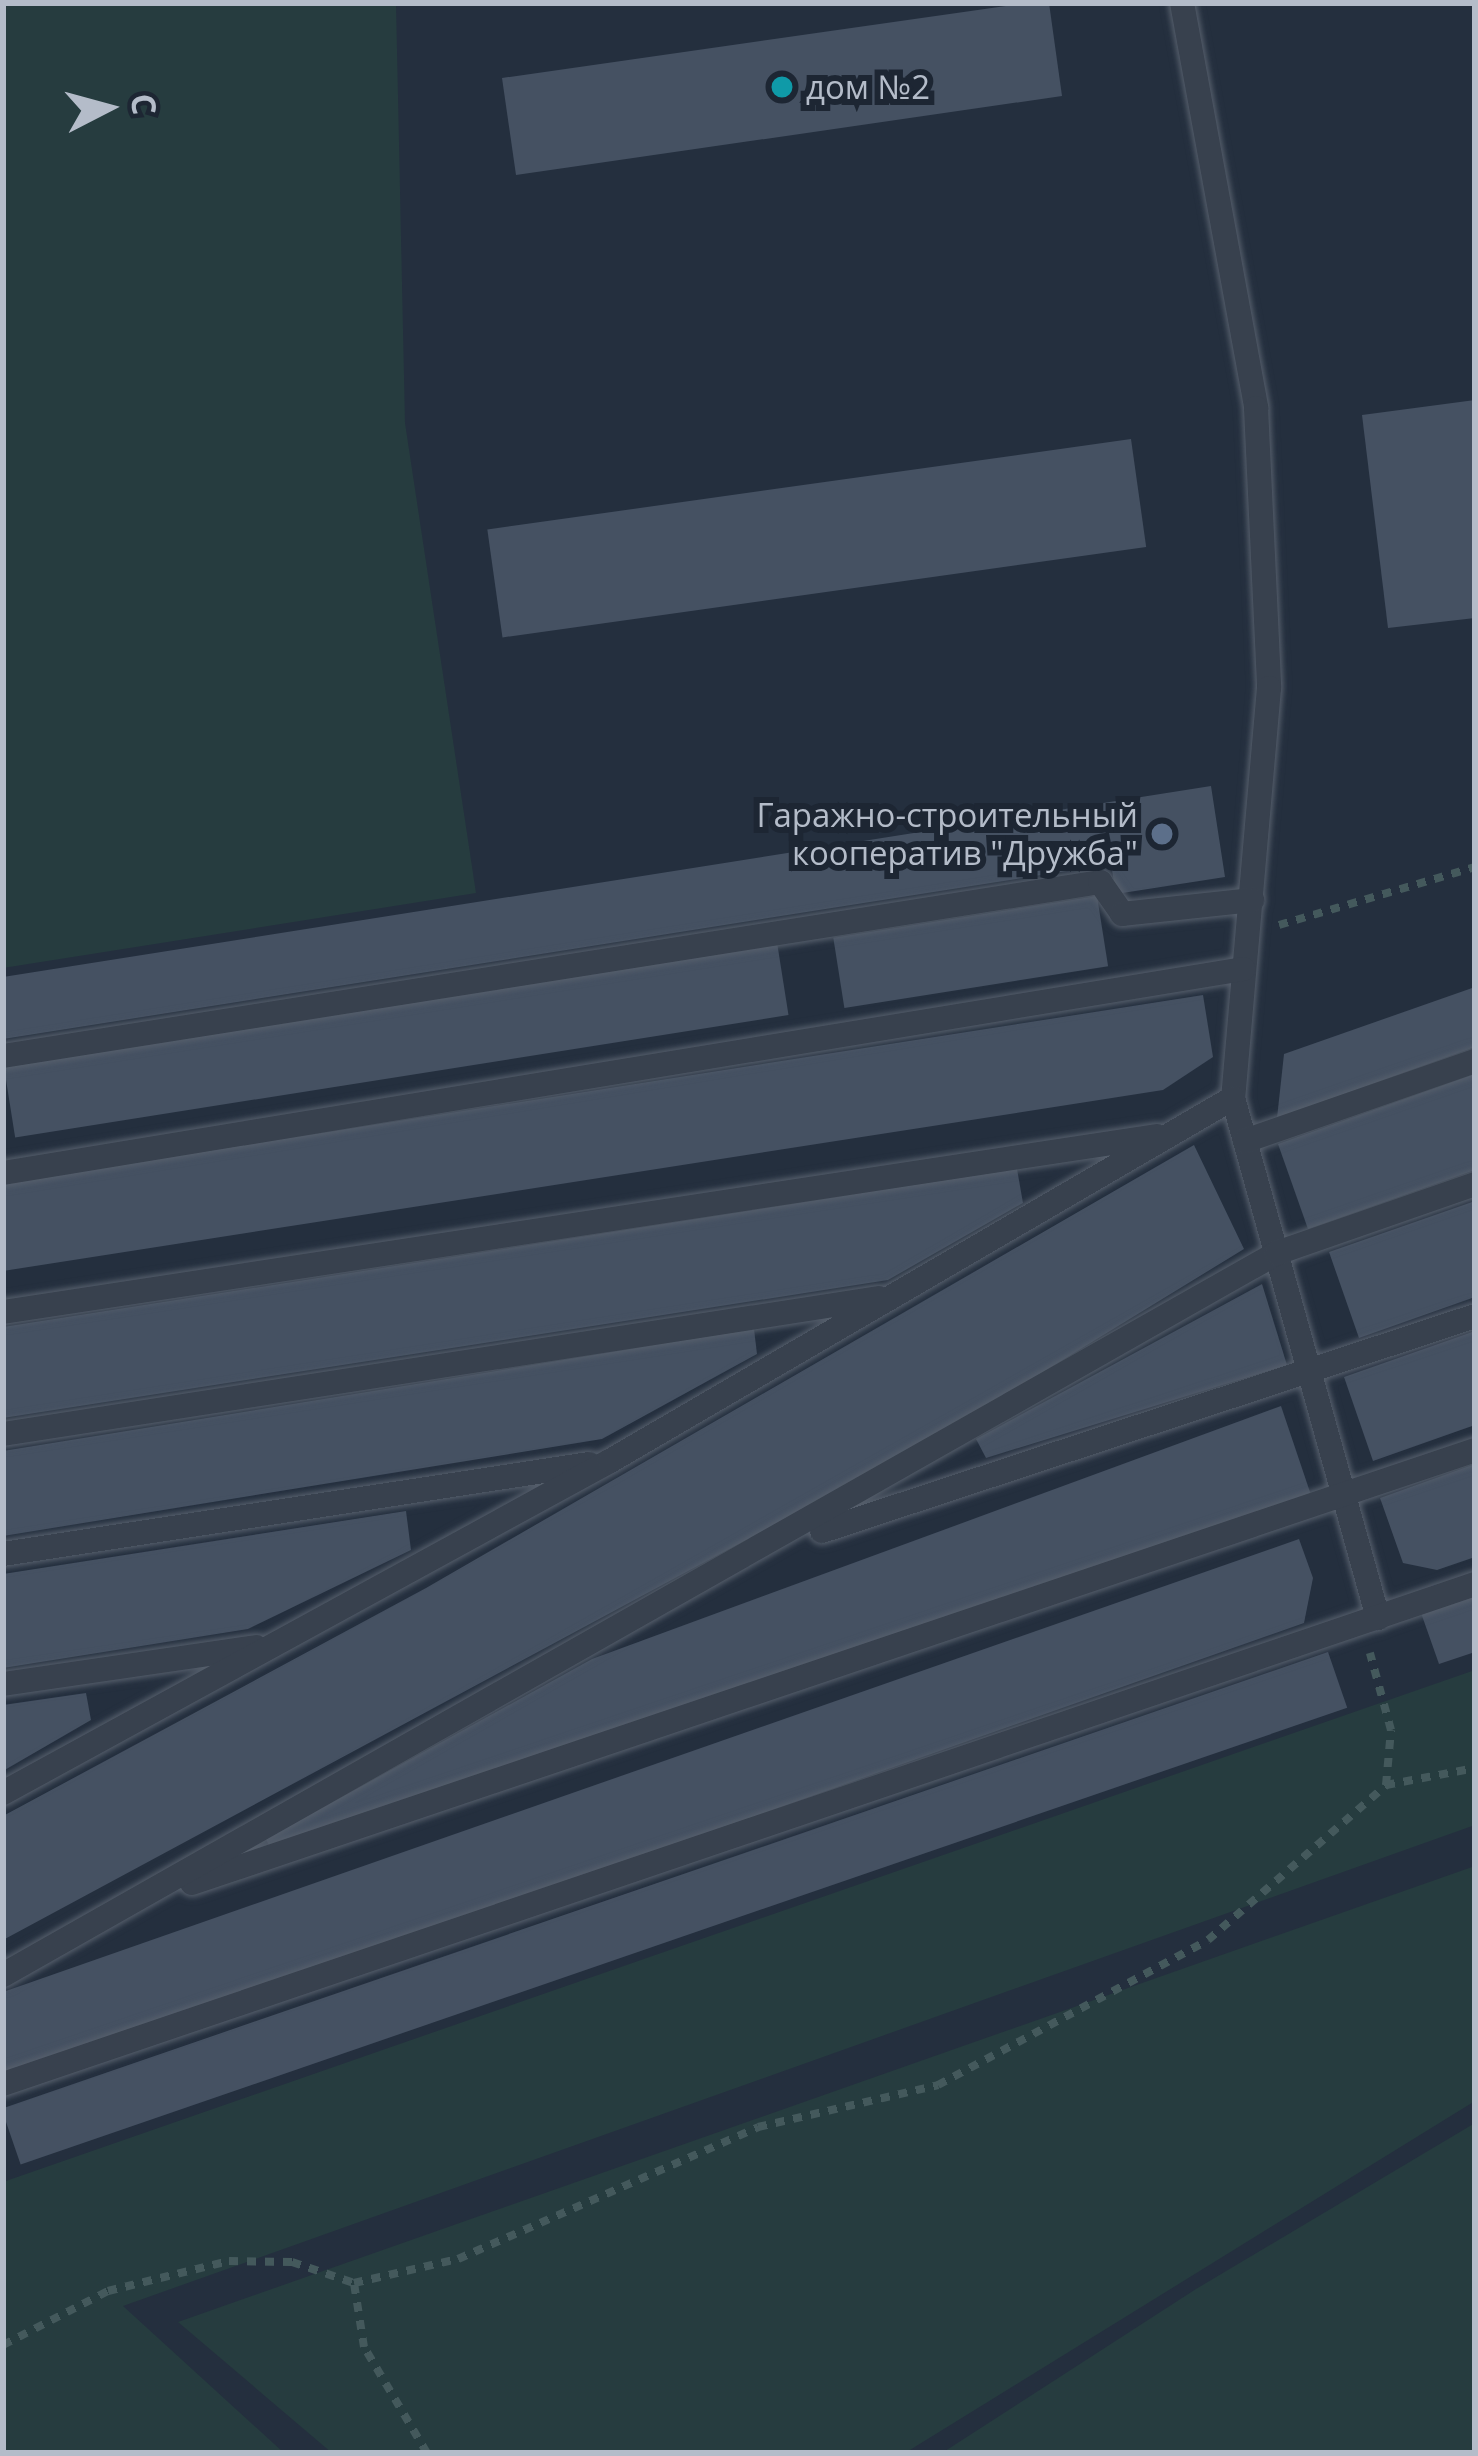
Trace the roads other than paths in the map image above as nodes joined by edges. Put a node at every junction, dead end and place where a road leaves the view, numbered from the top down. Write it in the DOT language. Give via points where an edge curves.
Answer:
graph roads {
  1 [pos="1181,3"];
  2 [pos="1252,900"];
  3 [pos="1243,969"];
  4 [pos="3,1056"];
  5 [pos="1475,1060"];
  6 [pos="1233,1098"];
  7 [pos="1171,1134"];
  8 [pos="1245,1141"];
  9 [pos="3,1173"];
  10 [pos="1475,1184"];
  11 [pos="1277,1253"];
  12 [pos="892,1296"];
  13 [pos="3,1312"];
  14 [pos="1475,1316"];
  15 [pos="1306,1375"];
  16 [pos="3,1434"];
  17 [pos="1475,1450"];
  18 [pos="610,1461"];
  19 [pos="1342,1497"];
  20 [pos="774,1546"];
  21 [pos="3,1554"];
  22 [pos="1475,1584"];
  23 [pos="1370,1621"];
  24 [pos="275,1644"];
  25 [pos="3,1684"];
  26 [pos="3,1793"];
  27 [pos="133,1903"];
  28 [pos="3,1975"];
  29 [pos="3,2084"];
  1 -- 2 [label="lane" via="1256,408 1269,688"];
  2 -- 3 [label="lane"];
  2 -- 4 [label="lane" via="1122,914 1100,882"];
  3 -- 6 [label="lane"];
  3 -- 9 [label="lane"];
  5 -- 8 [label="lane"];
  6 -- 7 [label="lane"];
  6 -- 8 [label="lane"];
  7 -- 12 [label="lane"];
  7 -- 13 [label="lane"];
  8 -- 11 [label="lane"];
  10 -- 11 [label="lane"];
  11 -- 15 [label="lane"];
  11 -- 20 [label="lane"];
  12 -- 16 [label="lane"];
  12 -- 18 [label="lane"];
  14 -- 15 [label="lane"];
  15 -- 19 [label="lane"];
  15 -- 20 [label="lane"];
  17 -- 19 [label="lane"];
  18 -- 21 [label="lane"];
  18 -- 24 [label="lane"];
  19 -- 23 [label="lane"];
  19 -- 27 [label="lane"];
  20 -- 27 [label="lane"];
  22 -- 23 [label="lane"];
  23 -- 29 [label="lane"];
  24 -- 25 [label="lane"];
  24 -- 26 [label="lane"];
  27 -- 28 [label="lane"];
}
